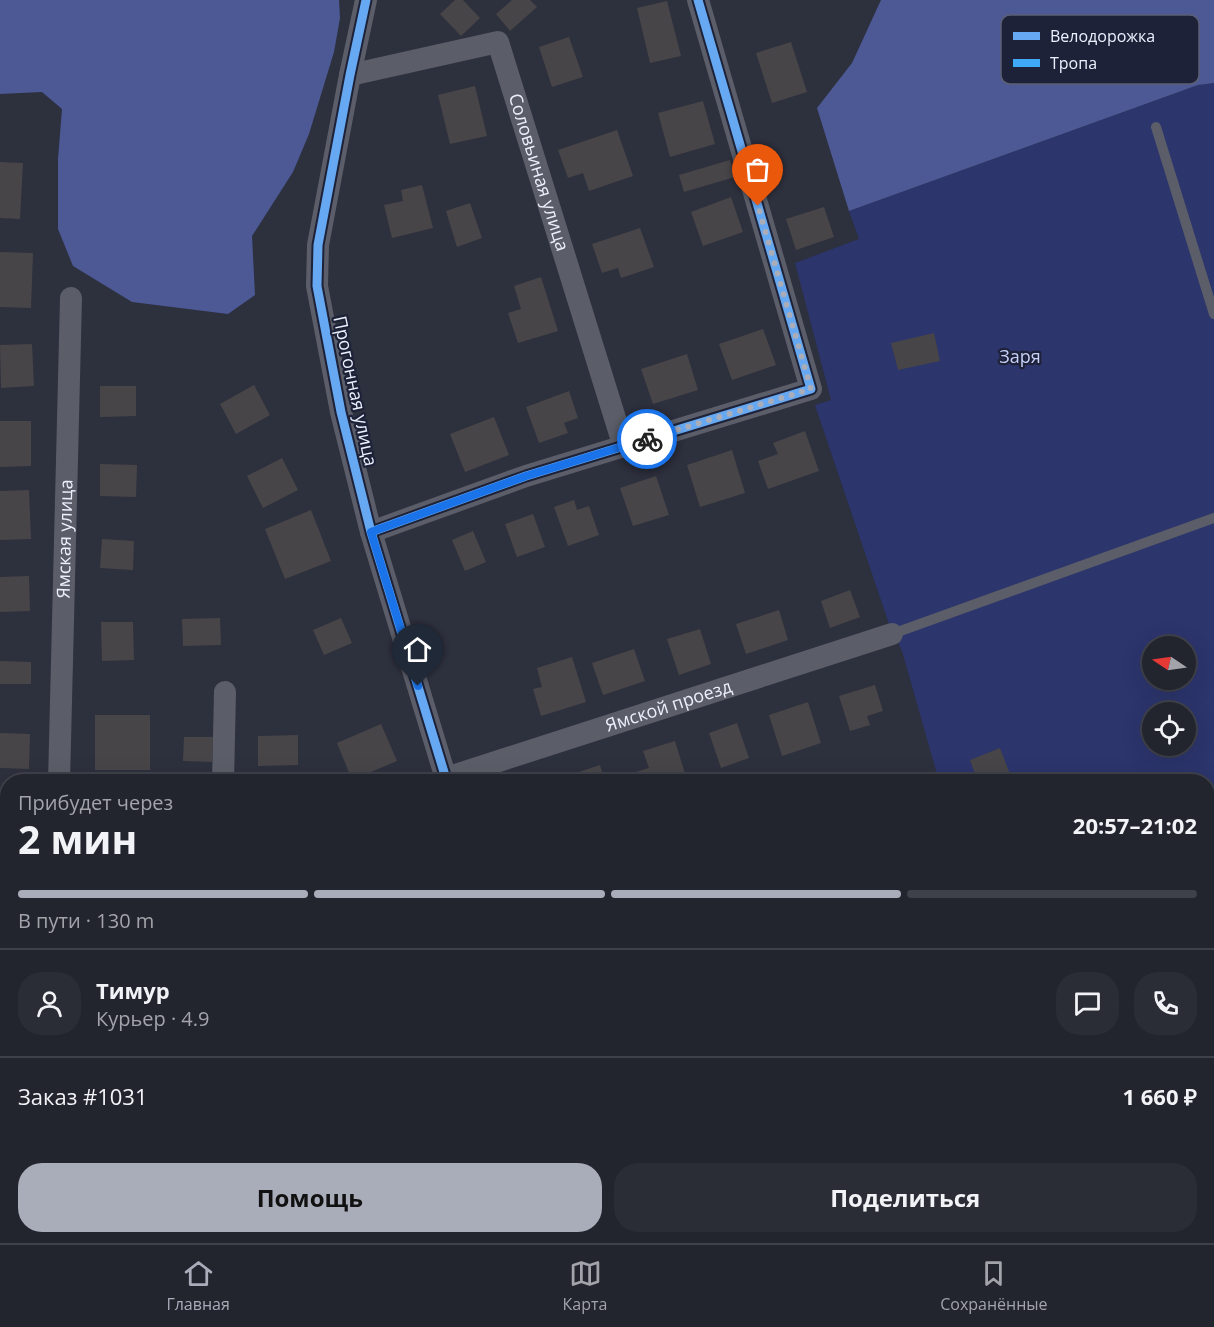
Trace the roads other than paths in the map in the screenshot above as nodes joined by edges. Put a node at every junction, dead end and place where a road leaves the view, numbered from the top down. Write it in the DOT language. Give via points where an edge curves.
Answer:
graph roads {
  1 [pos="366,0"];
  2 [pos="698,0"];
  3 [pos="350,75"];
  4 [pos="1156,127"];
  5 [pos="71,298"];
  6 [pos="1214,314"];
  7 [pos="624,447"];
  8 [pos="1214,518"];
  9 [pos="371,532"];
  10 [pos="892,634"];
  11 [pos="225,692"];
  12 [pos="59,774"];
  13 [pos="223,774"];
  14 [pos="445,774"];
  15 [pos="465,774"];
  1 -- 3 [label="street, Прогонная улица"];
  2 -- 7 [label="street" via="811,389"];
  3 -- 7 [label="street, Соловьиная улица" via="498,42"];
  3 -- 9 [label="street, Прогонная улица" via="318,245 317,286 341,412"];
  4 -- 6 [label="lane"];
  5 -- 12 [label="street, Ямская улица"];
  7 -- 9 [label="street" via="526,476"];
  8 -- 10 [label="lane"];
  9 -- 14 [label="street, Прогонная улица"];
  10 -- 15 [label="street, Ямской проезд"];
  11 -- 13 [label="street"];
}
